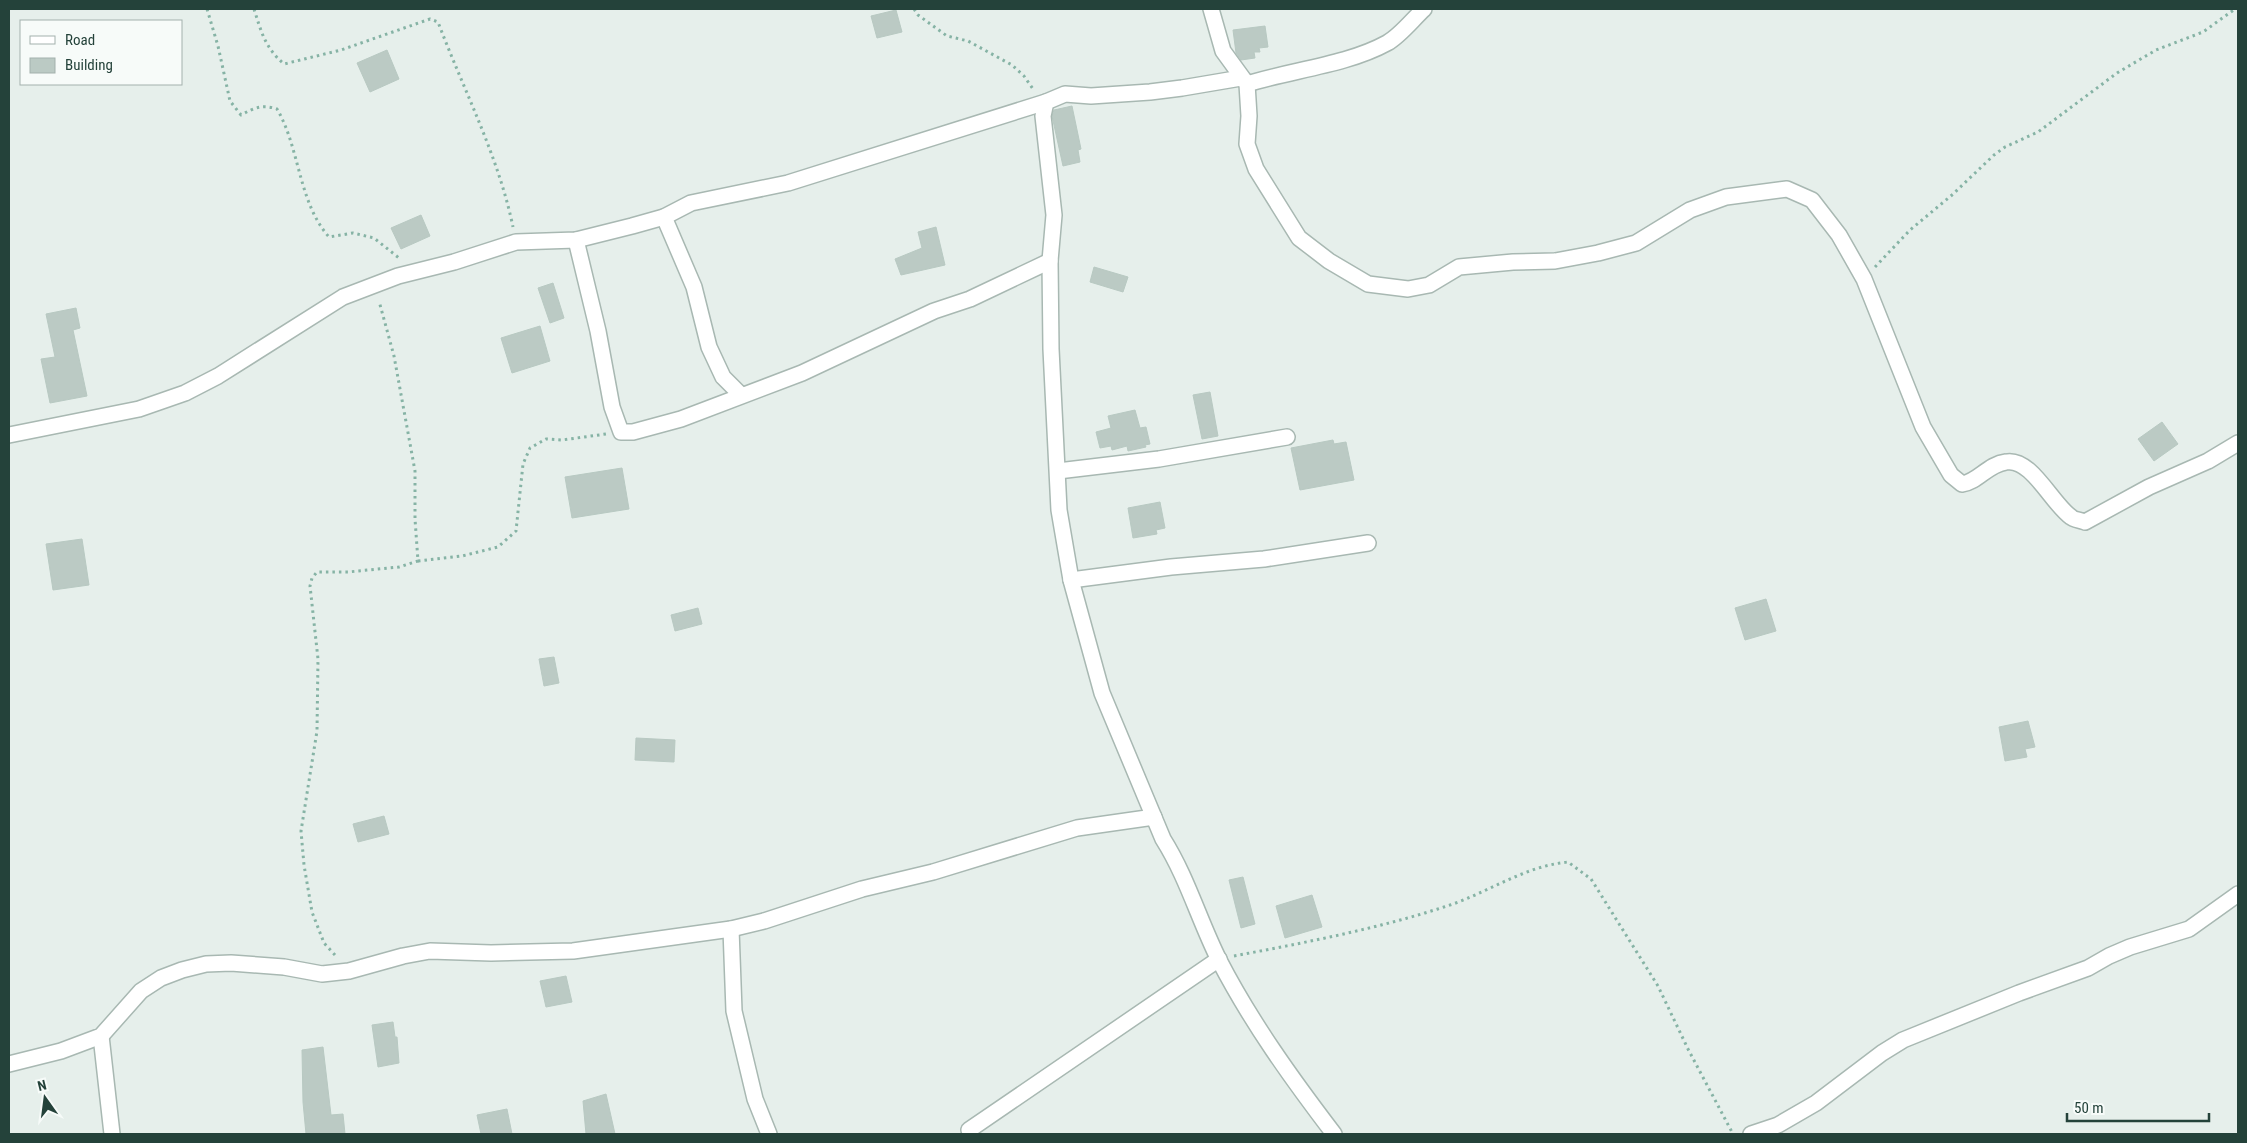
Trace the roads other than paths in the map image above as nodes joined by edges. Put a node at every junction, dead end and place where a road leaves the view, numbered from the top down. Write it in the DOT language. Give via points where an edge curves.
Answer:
graph roads {
  1 [pos="1211,9"];
  2 [pos="1424,9"];
  3 [pos="1244,81"];
  4 [pos="1046,102"];
  5 [pos="664,217"];
  6 [pos="576,240"];
  7 [pos="1050,261"];
  8 [pos="741,395"];
  9 [pos="9,435"];
  10 [pos="1287,437"];
  11 [pos="2238,443"];
  12 [pos="1058,471"];
  13 [pos="1368,543"];
  14 [pos="1071,580"];
  15 [pos="1154,817"];
  16 [pos="2238,894"];
  17 [pos="731,929"];
  18 [pos="1219,959"];
  19 [pos="101,1036"];
  20 [pos="9,1064"];
  21 [pos="969,1130"];
  22 [pos="112,1134"];
  23 [pos="769,1134"];
  24 [pos="1334,1134"];
  25 [pos="1751,1134"];
  1 -- 3 [label="street" via="1223,51"];
  2 -- 3 [label="street" via="1389,43 1338,62"];
  3 -- 4 [label="street" via="1150,92 1091,96 1065,94"];
  3 -- 11 [label="street" via="1249,116 1247,144 1256,169 1274,200 1298,238 1328,261 1368,284 1408,289 1429,285 1458,267 1555,261 1598,253 1636,243 1690,210 1726,196 1787,189 1812,200 1839,235 1864,279 1923,427 1951,475 1962,484 1970,483 1988,468 2017,462 2072,518 2085,522"];
  4 -- 5 [label="street" via="788,183 691,203"];
  4 -- 7 [label="street" via="1043,116 1054,215"];
  5 -- 6 [label="street"];
  5 -- 8 [label="street" via="694,287 709,346 723,377"];
  6 -- 8 [label="street" via="612,406 621,432 634,432 682,419"];
  6 -- 9 [label="street" via="516,242 375,284 337,300 218,376 185,393 139,409"];
  7 -- 8 [label="street" via="802,373"];
  7 -- 12 [label="street"];
  10 -- 12 [label="street" via="1159,459"];
  12 -- 14 [label="street" via="1059,510"];
  13 -- 14 [label="street" via="1264,559 1171,566"];
  14 -- 15 [label="street" via="1102,693"];
  15 -- 17 [label="street" via="1077,828"];
  15 -- 18 [label="street"];
  16 -- 25 [label="street" via="2189,929 2130,947 2088,968 1903,1040 1816,1104 1778,1125"];
  17 -- 19 [label="street" via="573,951 430,951 349,971 322,974 231,963 206,964 161,978 141,991"];
  17 -- 23 [label="street" via="734,1011 755,1099"];
  18 -- 21 [label="street"];
  18 -- 24 [label="street" via="1279,1060"];
  19 -- 20 [label="street" via="61,1051"];
  19 -- 22 [label="street"];
}
